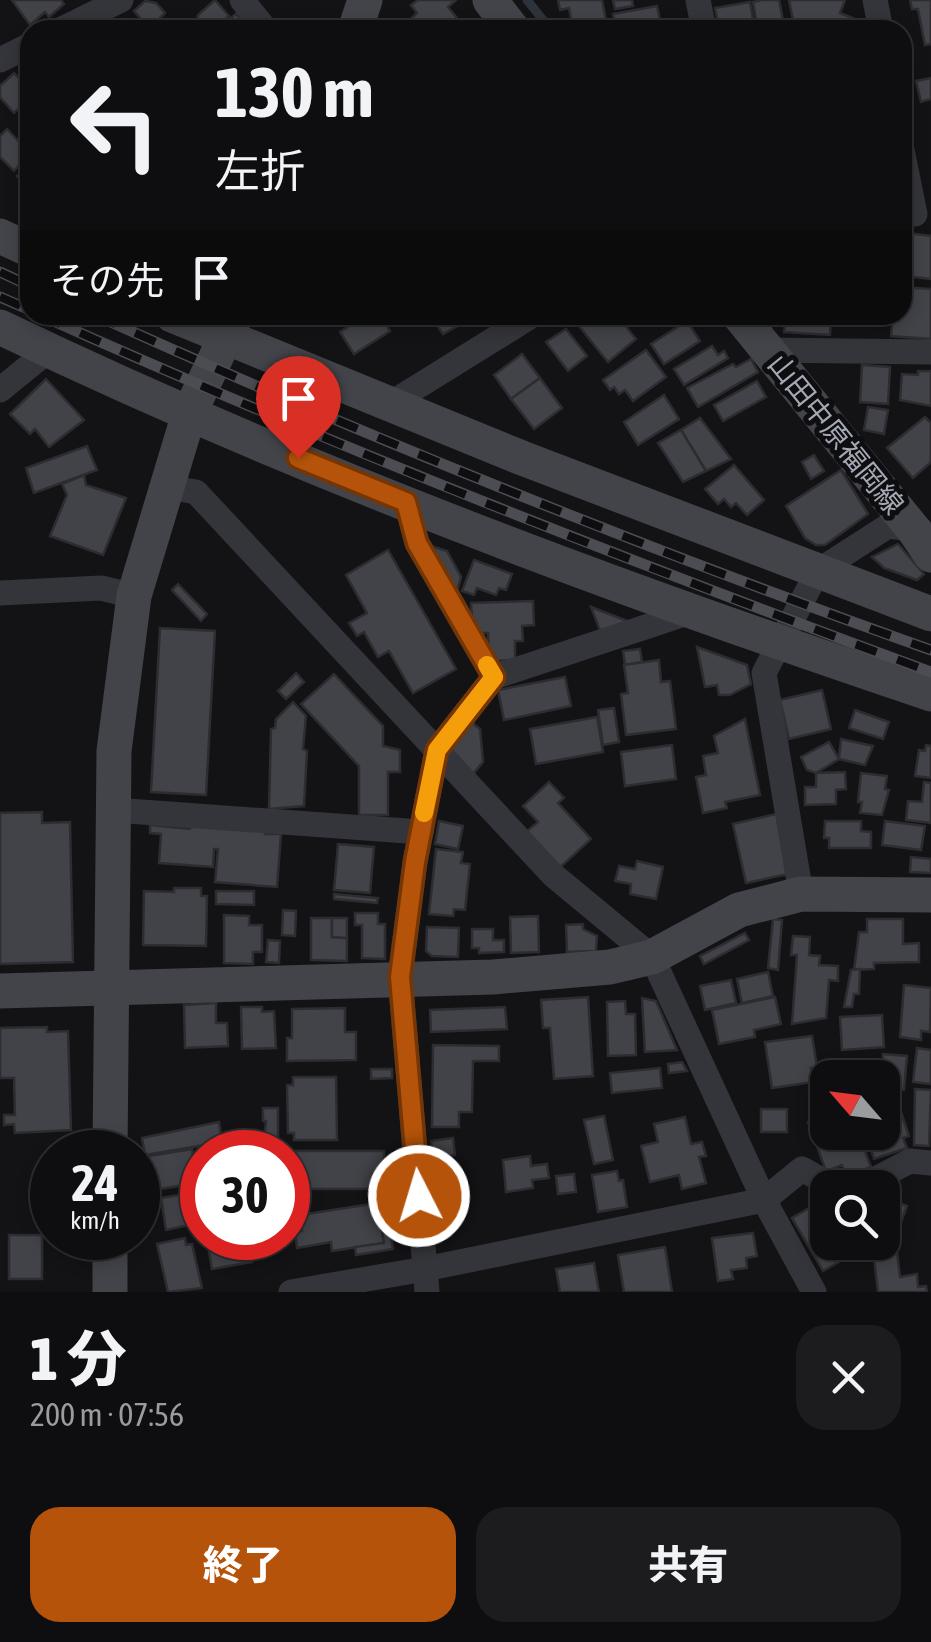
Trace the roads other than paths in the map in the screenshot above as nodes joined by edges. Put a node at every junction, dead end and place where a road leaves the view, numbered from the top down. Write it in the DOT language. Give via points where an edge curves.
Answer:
graph roads {
  1 [pos="242,0"];
  2 [pos="112,2"];
  3 [pos="79,20"];
  4 [pos="258,20"];
  5 [pos="517,325"];
  6 [pos="746,325"];
  7 [pos="0,327"];
  8 [pos="230,327"];
  9 [pos="48,350"];
  10 [pos="766,350"];
  11 [pos="931,352"];
  12 [pos="0,390"];
  13 [pos="388,405"];
  14 [pos="189,414"];
  15 [pos="166,487"];
  16 [pos="406,502"];
  17 [pos="925,538"];
  18 [pos="818,572"];
  19 [pos="0,593"];
  20 [pos="134,596"];
  21 [pos="694,612"];
  22 [pos="931,614"];
  23 [pos="780,644"];
  24 [pos="494,677"];
  25 [pos="931,694"];
  26 [pos="437,750"];
  27 [pos="114,810"];
  28 [pos="420,832"];
  29 [pos="801,894"];
  30 [pos="931,895"];
  31 [pos="652,957"];
  32 [pos="400,977"];
  33 [pos="110,988"];
  34 [pos="0,991"];
  35 [pos="110,1130"];
  36 [pos="931,1163"];
  37 [pos="893,1170"];
  38 [pos="810,1173"];
  39 [pos="764,1200"];
  40 [pos="110,1260"];
  41 [pos="426,1280"];
  42 [pos="110,1292"];
  43 [pos="292,1292"];
  44 [pos="814,1292"];
  1 -- 4 [label="street"];
  2 -- 3 [label="street"];
  5 -- 13 [label="street"];
  6 -- 10 [label="street, 山田中原福岡線"];
  7 -- 9 [label="street"];
  8 -- 13 [label="street"];
  8 -- 14 [label="street"];
  9 -- 12 [label="street"];
  9 -- 14 [label="street"];
  10 -- 11 [label="street"];
  10 -- 17 [label="street, 山田中原福岡線"];
  13 -- 18 [label="street"];
  14 -- 15 [label="street"];
  14 -- 16 [label="street"];
  15 -- 20 [label="street"];
  15 -- 26 [label="street" via="196,492"];
  16 -- 21 [label="street"];
  16 -- 24 [label="street" via="417,543"];
  17 -- 18 [label="street" via="888,526"];
  18 -- 22 [label="street"];
  18 -- 23 [label="street"];
  19 -- 20 [label="street" via="101,588"];
  20 -- 27 [label="street" via="114,750"];
  21 -- 23 [label="street"];
  21 -- 24 [label="street"];
  23 -- 25 [label="street"];
  23 -- 29 [label="street" via="764,673"];
  24 -- 26 [label="street"];
  26 -- 28 [label="street"];
  26 -- 31 [label="street" via="552,875"];
  27 -- 28 [label="street"];
  27 -- 33 [label="street"];
  28 -- 32 [label="street"];
  29 -- 30 [label="street"];
  29 -- 31 [label="street" via="739,910"];
  31 -- 32 [label="street" via="512,975"];
  31 -- 39 [label="street"];
  32 -- 33 [label="street"];
  32 -- 41 [label="street"];
  33 -- 34 [label="street"];
  33 -- 35 [label="street"];
  36 -- 37 [label="street" via="910,1161"];
  38 -- 39 [label="street" via="802,1169"];
  39 -- 41 [label="street"];
  39 -- 44 [label="street"];
  40 -- 42 [label="street"];
  41 -- 43 [label="street"];
}
